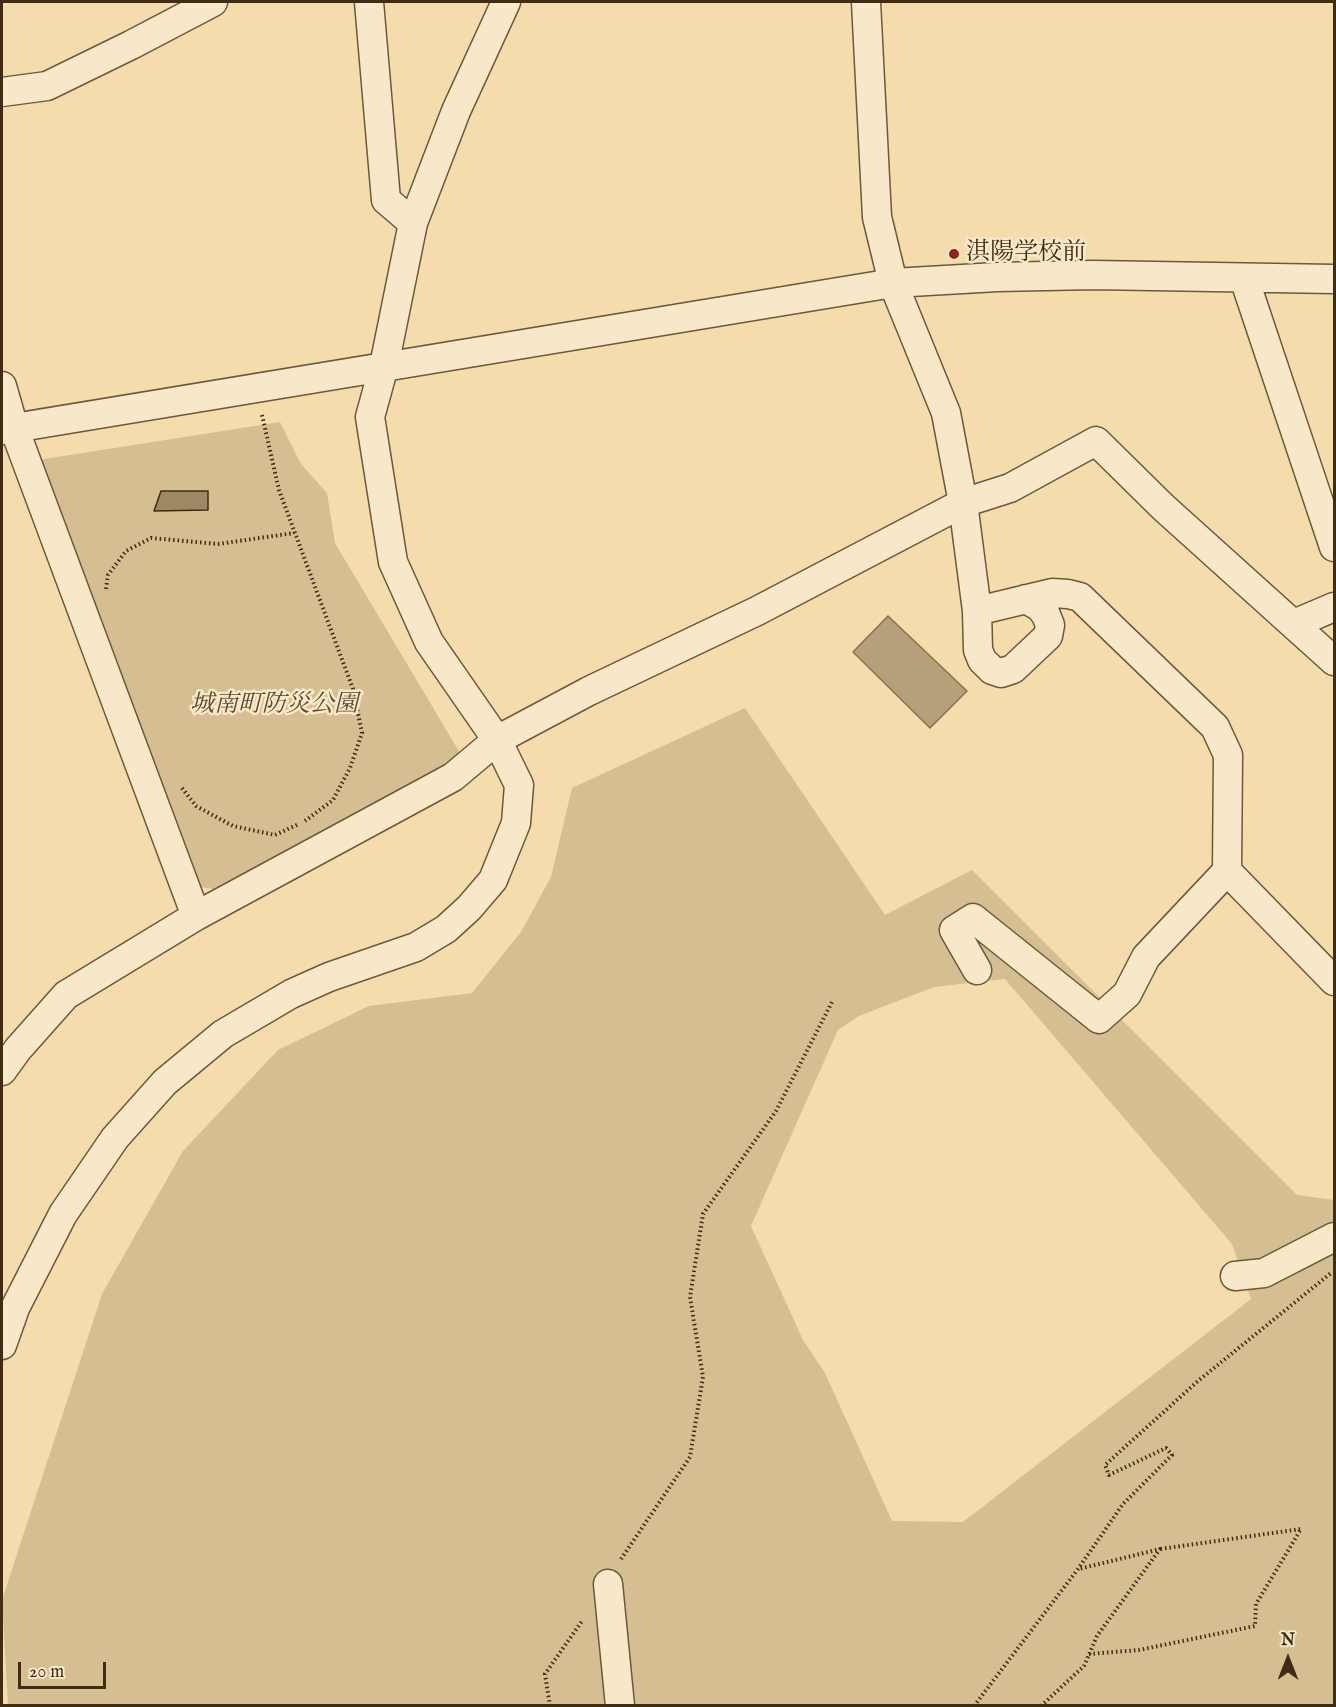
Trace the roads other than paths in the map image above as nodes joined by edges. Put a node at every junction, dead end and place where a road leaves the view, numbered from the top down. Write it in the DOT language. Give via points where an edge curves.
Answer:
graph roads {
  1 [pos="213,2"];
  2 [pos="369,2"];
  3 [pos="506,2"];
  4 [pos="866,2"];
  5 [pos="2,92"];
  6 [pos="413,223"];
  7 [pos="1244,278"];
  8 [pos="1335,279"];
  9 [pos="893,283"];
  10 [pos="384,366"];
  11 [pos="2,386"];
  12 [pos="8,429"];
  13 [pos="963,503"];
  14 [pos="1335,548"];
  15 [pos="1026,599"];
  16 [pos="1335,607"];
  17 [pos="977,611"];
  18 [pos="1294,624"];
  19 [pos="1335,661"];
  20 [pos="497,740"];
  21 [pos="1227,871"];
  22 [pos="196,916"];
  23 [pos="977,970"];
  24 [pos="1335,981"];
  25 [pos="2,1071"];
  26 [pos="1335,1237"];
  27 [pos="1234,1276"];
  28 [pos="2,1345"];
  29 [pos="608,1584"];
  30 [pos="620,1706"];
  1 -- 5 [label="street" via="47,86"];
  2 -- 6 [label="street" via="386,200"];
  3 -- 6 [label="street" via="456,111"];
  4 -- 9 [label="street" via="877,217"];
  6 -- 10 [label="street"];
  7 -- 8 [label="street"];
  7 -- 9 [label="street" via="1083,275"];
  7 -- 14 [label="street"];
  9 -- 10 [label="street"];
  9 -- 13 [label="street" via="946,413"];
  10 -- 12 [label="street"];
  10 -- 20 [label="street" via="370,417 393,562 429,642"];
  11 -- 12 [label="street"];
  12 -- 22 [label="street"];
  13 -- 17 [label="street"];
  13 -- 18 [label="street" via="1010,488 1096,441"];
  13 -- 20 [label="street"];
  15 -- 17 [label="street"];
  15 -- 17 [label="street" via="1046,615 1048,636 1013,669 1001,673 982,660 976,638"];
  15 -- 21 [label="street" via="1052,593 1080,597 1215,727 1228,754"];
  16 -- 18 [label="street"];
  18 -- 19 [label="street"];
  20 -- 22 [label="street" via="453,777"];
  20 -- 28 [label="street" via="519,785 516,823 493,880 446,929 416,947 291,994 222,1034 165,1082 115,1138 63,1214 15,1308"];
  21 -- 23 [label="street" via="1146,957 1127,994 1099,1019 973,918 954,930"];
  21 -- 24 [label="street"];
  22 -- 25 [label="street" via="66,994"];
  26 -- 27 [label="street" via="1264,1273"];
  29 -- 30 [label="street"];
}
